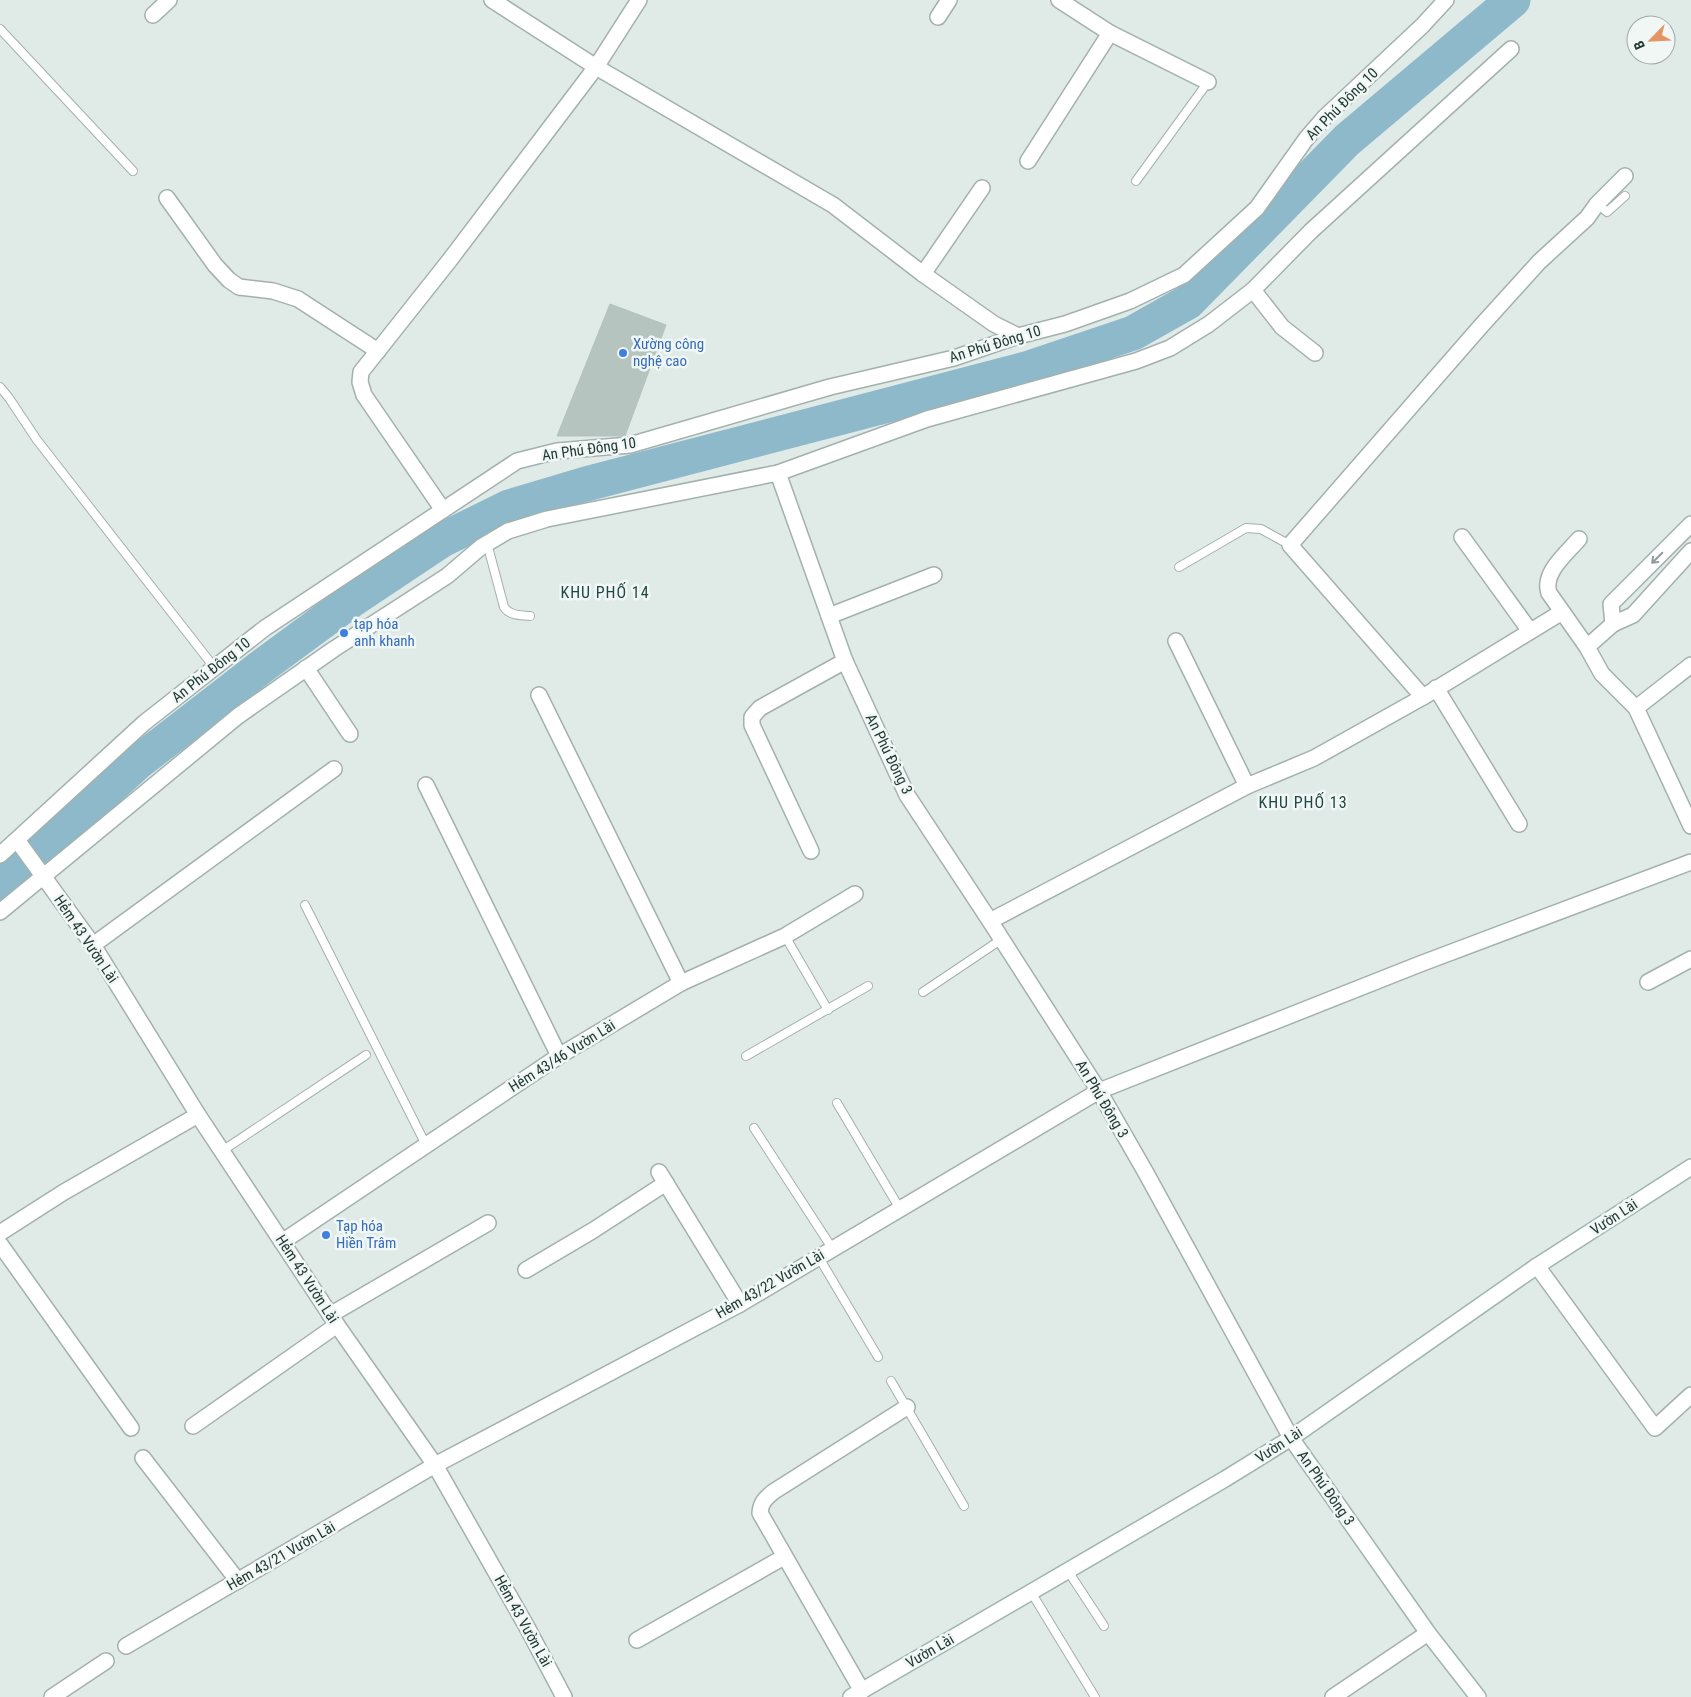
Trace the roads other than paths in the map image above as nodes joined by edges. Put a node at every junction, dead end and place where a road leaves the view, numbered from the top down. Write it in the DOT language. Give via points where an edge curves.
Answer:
graph roads {
  1 [pos="169,0"];
  2 [pos="492,0"];
  3 [pos="639,0"];
  4 [pos="949,0"];
  5 [pos="1059,0"];
  6 [pos="1446,0"];
  7 [pos="153,15"];
  8 [pos="938,17"];
  9 [pos="0,30"];
  10 [pos="1110,33"];
  11 [pos="1511,49"];
  12 [pos="596,67"];
  13 [pos="1208,82"];
  14 [pos="1028,161"];
  15 [pos="133,171"];
  16 [pos="1625,176"];
  17 [pos="1136,181"];
  18 [pos="982,188"];
  19 [pos="1625,196"];
  20 [pos="167,198"];
  21 [pos="1598,204"];
  22 [pos="923,274"];
  23 [pos="1253,290"];
  24 [pos="1018,336"];
  25 [pos="378,351"];
  26 [pos="1315,353"];
  27 [pos="0,387"];
  28 [pos="778,473"];
  29 [pos="443,510"];
  30 [pos="1691,524"];
  31 [pos="1462,537"];
  32 [pos="1579,539"];
  33 [pos="487,542"];
  34 [pos="1290,545"];
  35 [pos="1691,551"];
  36 [pos="1179,567"];
  37 [pos="934,575"];
  38 [pos="1562,612"];
  39 [pos="530,616"];
  40 [pos="829,616"];
  41 [pos="1614,624"];
  42 [pos="1530,631"];
  43 [pos="1176,641"];
  44 [pos="1587,647"];
  45 [pos="845,661"];
  46 [pos="1691,665"];
  47 [pos="214,667"];
  48 [pos="306,668"];
  49 [pos="1436,688"];
  50 [pos="539,696"];
  51 [pos="1423,697"];
  52 [pos="1636,708"];
  53 [pos="350,734"];
  54 [pos="334,769"];
  55 [pos="426,785"];
  56 [pos="1247,786"];
  57 [pos="1519,824"];
  58 [pos="1691,826"];
  59 [pos="18,842"];
  60 [pos="811,851"];
  61 [pos="0,855"];
  62 [pos="1691,862"];
  63 [pos="40,872"];
  64 [pos="855,894"];
  65 [pos="305,905"];
  66 [pos="0,912"];
  67 [pos="990,921"];
  68 [pos="785,936"];
  69 [pos="1002,939"];
  70 [pos="93,945"];
  71 [pos="1691,960"];
  72 [pos="1648,982"];
  73 [pos="681,983"];
  74 [pos="868,986"];
  75 [pos="923,992"];
  76 [pos="828,1010"];
  77 [pos="366,1055"];
  78 [pos="559,1056"];
  79 [pos="746,1056"];
  80 [pos="1099,1091"];
  81 [pos="837,1104"];
  82 [pos="198,1115"];
  83 [pos="754,1128"];
  84 [pos="426,1145"];
  85 [pos="222,1151"];
  86 [pos="1691,1167"];
  87 [pos="900,1209"];
  88 [pos="488,1223"];
  89 [pos="0,1233"];
  90 [pos="282,1242"];
  91 [pos="0,1244"];
  92 [pos="832,1248"];
  93 [pos="818,1256"];
  94 [pos="1537,1266"];
  95 [pos="526,1270"];
  96 [pos="740,1304"];
  97 [pos="334,1320"];
  98 [pos="878,1357"];
  99 [pos="891,1380"];
  100 [pos="1691,1395"];
  101 [pos="907,1406"];
  102 [pos="193,1426"];
  103 [pos="131,1428"];
  104 [pos="1291,1438"];
  105 [pos="143,1458"];
  106 [pos="435,1466"];
  107 [pos="964,1506"];
  108 [pos="784,1557"];
  109 [pos="1068,1571"];
  110 [pos="238,1582"];
  111 [pos="1031,1592"];
  112 [pos="1104,1626"];
  113 [pos="1428,1633"];
  114 [pos="638,1640"];
  115 [pos="126,1646"];
  116 [pos="106,1661"];
  117 [pos="856,1694"];
  118 [pos="1343,1695"];
  119 [pos="52,1697"];
  120 [pos="564,1697"];
  121 [pos="1095,1697"];
  122 [pos="1478,1697"];
  1 -- 7 [label="street"];
  2 -- 12 [label="street"];
  3 -- 12 [label="street"];
  4 -- 8 [label="street"];
  5 -- 10 [label="street"];
  6 -- 24 [label="street, An Phú Đông 10" via="1325,117 1257,208 1184,275 1130,301 1065,324"];
  9 -- 15 [label="lane"];
  10 -- 13 [label="street"];
  10 -- 14 [label="street"];
  11 -- 23 [label="street" via="1311,232"];
  12 -- 22 [label="street" via="833,205"];
  12 -- 25 [label="street"];
  13 -- 17 [label="lane"];
  16 -- 21 [label="street"];
  18 -- 22 [label="street"];
  19 -- 21 [label="lane" via="1607,212"];
  20 -- 25 [label="street" via="229,280 239,287 273,291 298,299"];
  21 -- 34 [label="street" via="1481,326"];
  22 -- 24 [label="street" via="994,324"];
  23 -- 26 [label="street" via="1282,327"];
  23 -- 28 [label="street" via="1209,324 1170,348 927,419"];
  24 -- 29 [label="street, An Phú Đông 10" via="954,358 830,387 630,445 557,451 517,461"];
  25 -- 29 [label="street" via="361,372 364,395"];
  27 -- 47 [label="lane" via="43,448"];
  28 -- 33 [label="street" via="547,519 508,531"];
  28 -- 40 [label="street, An Phú Đông 3"];
  29 -- 47 [label="street, An Phú Đông 10" via="265,628"];
  30 -- 41 [label="street, one-way" via="1611,604"];
  31 -- 42 [label="street"];
  32 -- 38 [label="street" via="1548,579 1547,586"];
  33 -- 39 [label="lane" via="504,607 512,614"];
  33 -- 48 [label="street" via="447,576"];
  34 -- 36 [label="lane" via="1261,529 1246,528"];
  34 -- 51 [label="street"];
  35 -- 41 [label="street" via="1633,615"];
  37 -- 40 [label="street"];
  38 -- 42 [label="street"];
  38 -- 44 [label="street"];
  40 -- 45 [label="street, An Phú Đông 3"];
  41 -- 44 [label="street"];
  42 -- 49 [label="street"];
  43 -- 56 [label="street"];
  44 -- 52 [label="street" via="1602,674"];
  45 -- 60 [label="street" via="760,708 752,717 752,725"];
  45 -- 67 [label="street, An Phú Đông 3" via="907,795"];
  46 -- 52 [label="street"];
  47 -- 59 [label="street, An Phú Đông 10" via="144,723"];
  48 -- 53 [label="street"];
  48 -- 63 [label="street" via="238,716"];
  49 -- 51 [label="street"];
  49 -- 57 [label="street"];
  50 -- 73 [label="street"];
  51 -- 56 [label="street" via="1314,758"];
  52 -- 58 [label="street"];
  54 -- 70 [label="street"];
  55 -- 78 [label="street"];
  56 -- 67 [label="street"];
  59 -- 61 [label="street, An Phú Đông 10"];
  59 -- 63 [label="street, Hẻm 43 Vườn Lài"];
  62 -- 80 [label="street, Hẻm 43/22 Vườn Lài" via="1420,964"];
  63 -- 66 [label="street"];
  63 -- 70 [label="street, Hẻm 43 Vườn Lài"];
  64 -- 68 [label="street, Hẻm 43/46 Vườn Lài"];
  65 -- 84 [label="lane"];
  67 -- 69 [label="street, An Phú Đông 3"];
  68 -- 73 [label="street, Hẻm 43/46 Vườn Lài"];
  68 -- 76 [label="lane"];
  69 -- 75 [label="lane"];
  69 -- 80 [label="street, An Phú Đông 3"];
  70 -- 82 [label="street, Hẻm 43 Vườn Lài"];
  71 -- 72 [label="street"];
  73 -- 78 [label="street, Hẻm 43/46 Vườn Lài"];
  74 -- 76 [label="lane"];
  76 -- 79 [label="lane"];
  77 -- 85 [label="lane"];
  78 -- 84 [label="street, Hẻm 43/46 Vườn Lài"];
  80 -- 87 [label="street, Hẻm 43/22 Vườn Lài"];
  80 -- 104 [label="street, An Phú Đông 3"];
  81 -- 87 [label="lane"];
  82 -- 85 [label="street, Hẻm 43 Vườn Lài"];
  82 -- 89 [label="street"];
  83 -- 92 [label="lane"];
  84 -- 90 [label="street, Hẻm 43/46 Vườn Lài"];
  85 -- 90 [label="street, Hẻm 43 Vườn Lài"];
  86 -- 94 [label="street, Vườn Lài"];
  87 -- 92 [label="street, Hẻm 43/22 Vườn Lài"];
  88 -- 97 [label="street"];
  90 -- 97 [label="street, Hẻm 43 Vườn Lài"];
  91 -- 103 [label="street"];
  92 -- 93 [label="street, Hẻm 43/22 Vườn Lài"];
  93 -- 96 [label="street, Hẻm 43/22 Vườn Lài"];
  93 -- 98 [label="lane"];
  94 -- 100 [label="street" via="1655,1428"];
  94 -- 104 [label="street, Vườn Lài"];
  95 -- 96 [label="street" via="663,1178"];
  96 -- 106 [label="street, Hẻm 43/22 Vườn Lài"];
  97 -- 102 [label="street"];
  97 -- 106 [label="street, Hẻm 43 Vườn Lài"];
  99 -- 101 [label="lane"];
  101 -- 107 [label="lane"];
  101 -- 108 [label="street" via="764,1499 760,1513"];
  104 -- 109 [label="street, Vườn Lài"];
  104 -- 113 [label="street, An Phú Đông 3"];
  105 -- 110 [label="street"];
  106 -- 110 [label="street, Hẻm 43/21 Vườn Lài"];
  106 -- 120 [label="street, Hẻm 43 Vườn Lài"];
  108 -- 114 [label="street"];
  108 -- 117 [label="street"];
  109 -- 111 [label="street, Vườn Lài"];
  109 -- 112 [label="lane"];
  110 -- 115 [label="street, Hẻm 43/21 Vườn Lài"];
  111 -- 117 [label="street, Vườn Lài"];
  111 -- 121 [label="lane"];
  113 -- 118 [label="street"];
  113 -- 122 [label="street, An Phú Đông 3"];
  116 -- 119 [label="street"];
}
